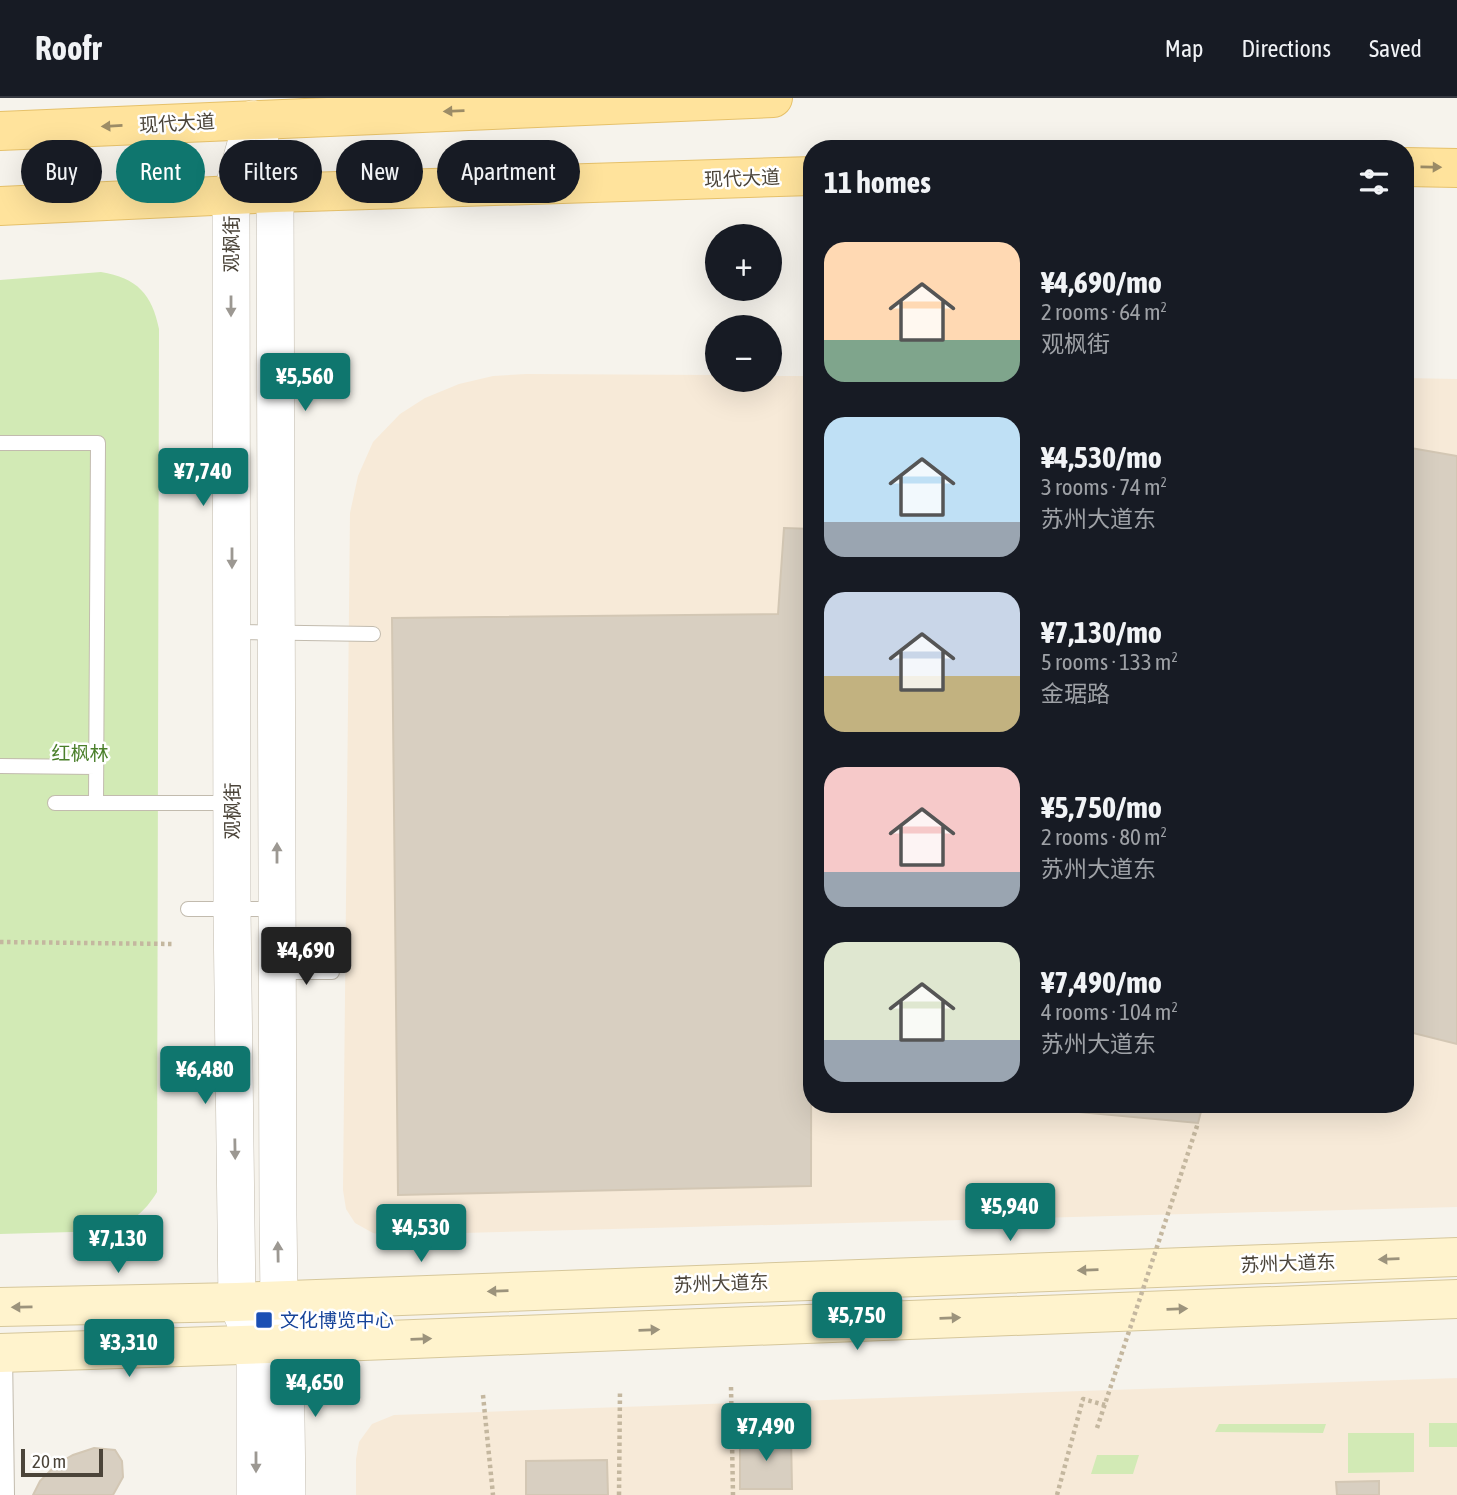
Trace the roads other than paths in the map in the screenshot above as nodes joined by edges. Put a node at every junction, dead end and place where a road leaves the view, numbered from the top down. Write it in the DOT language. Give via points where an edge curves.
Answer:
graph roads {
  1 [pos="773,98"];
  2 [pos="253,119"];
  3 [pos="0,131"];
  4 [pos="247,140"];
  5 [pos="259,140"];
  6 [pos="1414,167"];
  7 [pos="1457,168"];
  8 [pos="803,176"];
  9 [pos="322,192"];
  10 [pos="219,197"];
  11 [pos="231,203"];
  12 [pos="275,203"];
  13 [pos="0,206"];
  14 [pos="0,443"];
  15 [pos="232,632"];
  16 [pos="277,633"];
  17 [pos="373,634"];
  18 [pos="0,766"];
  19 [pos="96,767"];
  20 [pos="55,803"];
  21 [pos="96,803"];
  22 [pos="232,803"];
  23 [pos="188,909"];
  24 [pos="232,909"];
  25 [pos="276,909"];
  26 [pos="277,972"];
  27 [pos="332,972"];
  28 [pos="1457,1257"];
  29 [pos="1457,1298"];
  30 [pos="279,1299"];
  31 [pos="237,1302"];
  32 [pos="0,1307"];
  33 [pos="270,1344"];
  34 [pos="2,1353"];
  35 [pos="7,1495"];
  36 [pos="256,1495"];
  37 [pos="287,1495"];
  1 -- 2 [label="main road, 现代大道, one-way"];
  2 -- 3 [label="main road, 现代大道, one-way"];
  2 -- 4 [label="street, 观枫街"];
  2 -- 5 [label="street"];
  6 -- 7 [label="main road, one-way"];
  8 -- 9 [label="main road, 现代大道"];
  10 -- 13 [label="main road, 现代大道"];
  11 -- 15 [label="street, 观枫街, one-way"];
  12 -- 16 [label="street"];
  14 -- 19 [label="lane" via="98,443"];
  15 -- 16 [label="lane"];
  15 -- 22 [label="street, 观枫街"];
  16 -- 17 [label="lane"];
  25 -- 16 [label="street, one-way"];
  18 -- 19 [label="lane"];
  19 -- 21 [label="lane"];
  20 -- 21 [label="lane"];
  21 -- 22 [label="lane"];
  22 -- 24 [label="street, 观枫街"];
  23 -- 24 [label="lane"];
  24 -- 25 [label="lane"];
  24 -- 31 [label="street, 观枫街, one-way"];
  25 -- 26 [label="street"];
  26 -- 27 [label="lane"];
  30 -- 26 [label="street, one-way"];
  28 -- 30 [label="main road, 苏州大道东, one-way"];
  33 -- 29 [label="main road, one-way"];
  30 -- 31 [label="main road, 苏州大道东"];
  30 -- 33 [label="street"];
  31 -- 32 [label="main road, 苏州大道东, one-way"];
  31 -- 33 [label="street, 观枫街"];
  33 -- 34 [label="main road"];
  33 -- 36 [label="street, one-way"];
  33 -- 37 [label="street"];
  34 -- 35 [label="lane"];
}
